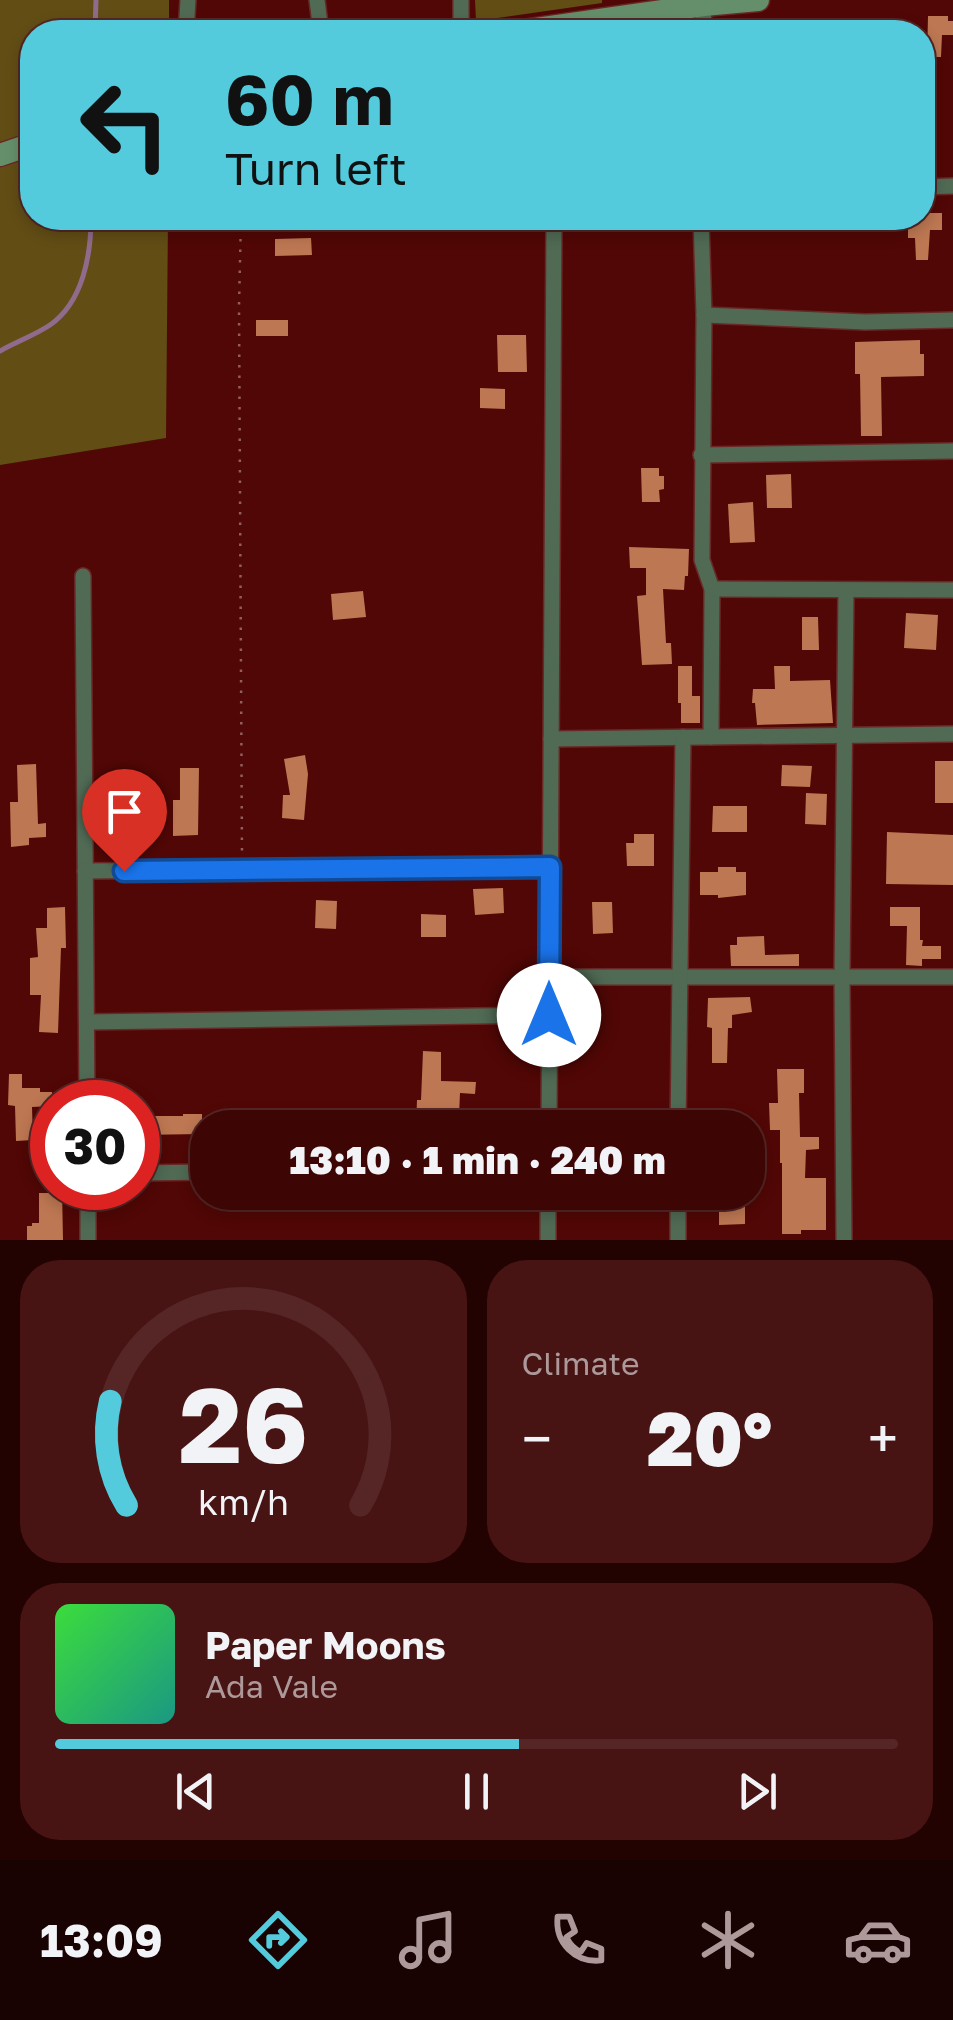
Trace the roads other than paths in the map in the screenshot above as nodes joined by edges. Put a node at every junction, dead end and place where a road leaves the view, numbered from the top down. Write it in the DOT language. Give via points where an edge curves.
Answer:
graph roads {
  1 [pos="758,0"];
  2 [pos="704,5"];
  3 [pos="615,20"];
  4 [pos="703,20"];
  5 [pos="554,230"];
  6 [pos="701,230"];
  7 [pos="704,315"];
  8 [pos="953,320"];
  9 [pos="953,450"];
  10 [pos="701,455"];
  11 [pos="83,576"];
  12 [pos="712,589"];
  13 [pos="953,590"];
  14 [pos="846,591"];
  15 [pos="846,734"];
  16 [pos="953,734"];
  17 [pos="683,736"];
  18 [pos="711,737"];
  19 [pos="551,738"];
  20 [pos="550,867"];
  21 [pos="85,871"];
  22 [pos="550,977"];
  23 [pos="679,977"];
  24 [pos="842,977"];
  25 [pos="953,977"];
  26 [pos="549,1015"];
  27 [pos="86,1022"];
  28 [pos="87,1080"];
  29 [pos="549,1110"];
  30 [pos="678,1110"];
  31 [pos="190,1172"];
  32 [pos="160,1173"];
  33 [pos="88,1210"];
  34 [pos="548,1210"];
  35 [pos="678,1210"];
  36 [pos="88,1240"];
  37 [pos="548,1240"];
  38 [pos="678,1240"];
  39 [pos="844,1240"];
  1 -- 2 [label="street"];
  2 -- 3 [label="street"];
  2 -- 4 [label="street"];
  5 -- 19 [label="street"];
  6 -- 7 [label="street"];
  7 -- 8 [label="street"];
  7 -- 10 [label="street"];
  9 -- 10 [label="street"];
  10 -- 12 [label="street" via="702,560"];
  11 -- 21 [label="street"];
  12 -- 14 [label="street"];
  12 -- 18 [label="street"];
  13 -- 14 [label="street"];
  14 -- 15 [label="street"];
  15 -- 16 [label="street"];
  15 -- 18 [label="street"];
  15 -- 24 [label="street"];
  17 -- 18 [label="street"];
  17 -- 19 [label="street"];
  17 -- 23 [label="street"];
  19 -- 20 [label="street"];
  20 -- 21 [label="street"];
  20 -- 22 [label="street"];
  21 -- 27 [label="street"];
  22 -- 23 [label="street"];
  22 -- 26 [label="street"];
  23 -- 24 [label="street"];
  23 -- 30 [label="street"];
  24 -- 25 [label="street"];
  24 -- 39 [label="street"];
  26 -- 27 [label="street"];
  26 -- 29 [label="street"];
  27 -- 28 [label="street"];
  31 -- 32 [label="street"];
  33 -- 36 [label="street"];
  34 -- 37 [label="street"];
  35 -- 38 [label="street"];
}
